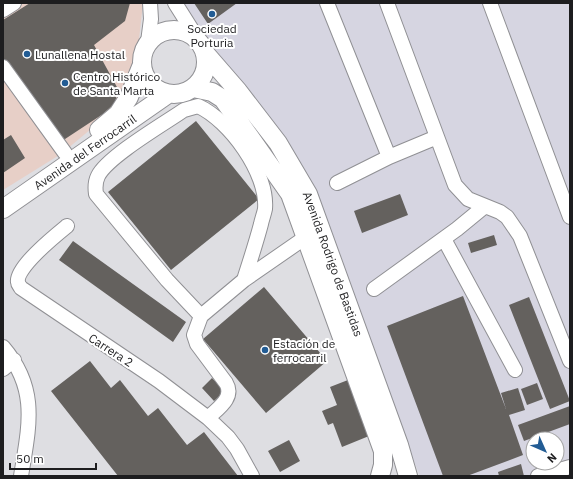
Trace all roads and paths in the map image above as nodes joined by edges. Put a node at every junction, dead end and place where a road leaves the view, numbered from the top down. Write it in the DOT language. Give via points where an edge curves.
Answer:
graph roads {
  1 [pos="14,3"];
  2 [pos="150,3"];
  3 [pos="175,3"];
  4 [pos="327,3"];
  5 [pos="387,3"];
  6 [pos="490,3"];
  7 [pos="3,10"];
  8 [pos="148,42"];
  9 [pos="202,47"];
  10 [pos="3,67"];
  11 [pos="141,67"];
  12 [pos="193,88"];
  13 [pos="168,94"];
  14 [pos="437,137"];
  15 [pos="65,153"];
  16 [pos="389,157"];
  17 [pos="337,183"];
  18 [pos="3,194"];
  19 [pos="485,206"];
  20 [pos="3,210"];
  21 [pos="570,217"];
  22 [pos="67,226"];
  23 [pos="306,237"];
  24 [pos="444,239"];
  25 [pos="244,280"];
  26 [pos="374,289"];
  27 [pos="201,316"];
  28 [pos="3,347"];
  29 [pos="14,360"];
  30 [pos="570,361"];
  31 [pos="3,369"];
  32 [pos="515,370"];
  33 [pos="208,418"];
  34 [pos="570,467"];
  35 [pos="21,476"];
  36 [pos="252,476"];
  37 [pos="380,476"];
  38 [pos="408,476"];
  39 [pos="538,476"];
  1 -- 7 [label="street"];
  2 -- 8 [label="street"];
  3 -- 9 [label="street"];
  4 -- 16 [label="street"];
  5 -- 14 [label="street"];
  6 -- 21 [label="street"];
  8 -- 9 [label="main road" via="159,32 173,29 188,32"];
  8 -- 11 [label="main road" via="142,54"];
  9 -- 12 [label="main road" via="206,66 202,78"];
  9 -- 38 [label="main road, Avenida Rodrigo de Bastidas" via="278,143 308,194"];
  10 -- 15 [label="street"];
  11 -- 13 [label="main road" via="146,80 155,89"];
  11 -- 15 [label="main road, Avenida del Ferrocarril" via="129,97 118,114"];
  12 -- 13 [label="main road" via="181,94"];
  12 -- 23 [label="main road, Avenida Rodrigo de Bastidas" via="212,92 223,99 290,194"];
  13 -- 20 [label="main road, Avenida del Ferrocarril"];
  14 -- 16 [label="street"];
  14 -- 19 [label="street" via="455,185 468,199"];
  15 -- 18 [label="main road, Avenida del Ferrocarril"];
  16 -- 17 [label="street"];
  19 -- 24 [label="street"];
  19 -- 30 [label="street" via="507,217 520,236"];
  22 -- 33 [label="street, Carrera 2" via="27,263 19,274 18,282 21,288"];
  23 -- 25 [label="street"];
  23 -- 37 [label="main road, Avenida Rodrigo de Bastidas" via="383,451 384,465"];
  24 -- 26 [label="street"];
  24 -- 32 [label="street"];
  25 -- 27 [label="street"];
  25 -- 27 [label="street" via="265,209 260,180 253,164 233,134 216,116 198,106 184,110 111,160 98,175 95,186 96,194 167,280"];
  27 -- 33 [label="street" via="194,335 197,344 229,387 227,399"];
  28 -- 29 [label="street"];
  29 -- 31 [label="street"];
  29 -- 35 [label="street" via="26,387 30,411"];
  33 -- 36 [label="street, Carrera 2" via="228,437"];
  34 -- 39 [label="street"];
}
